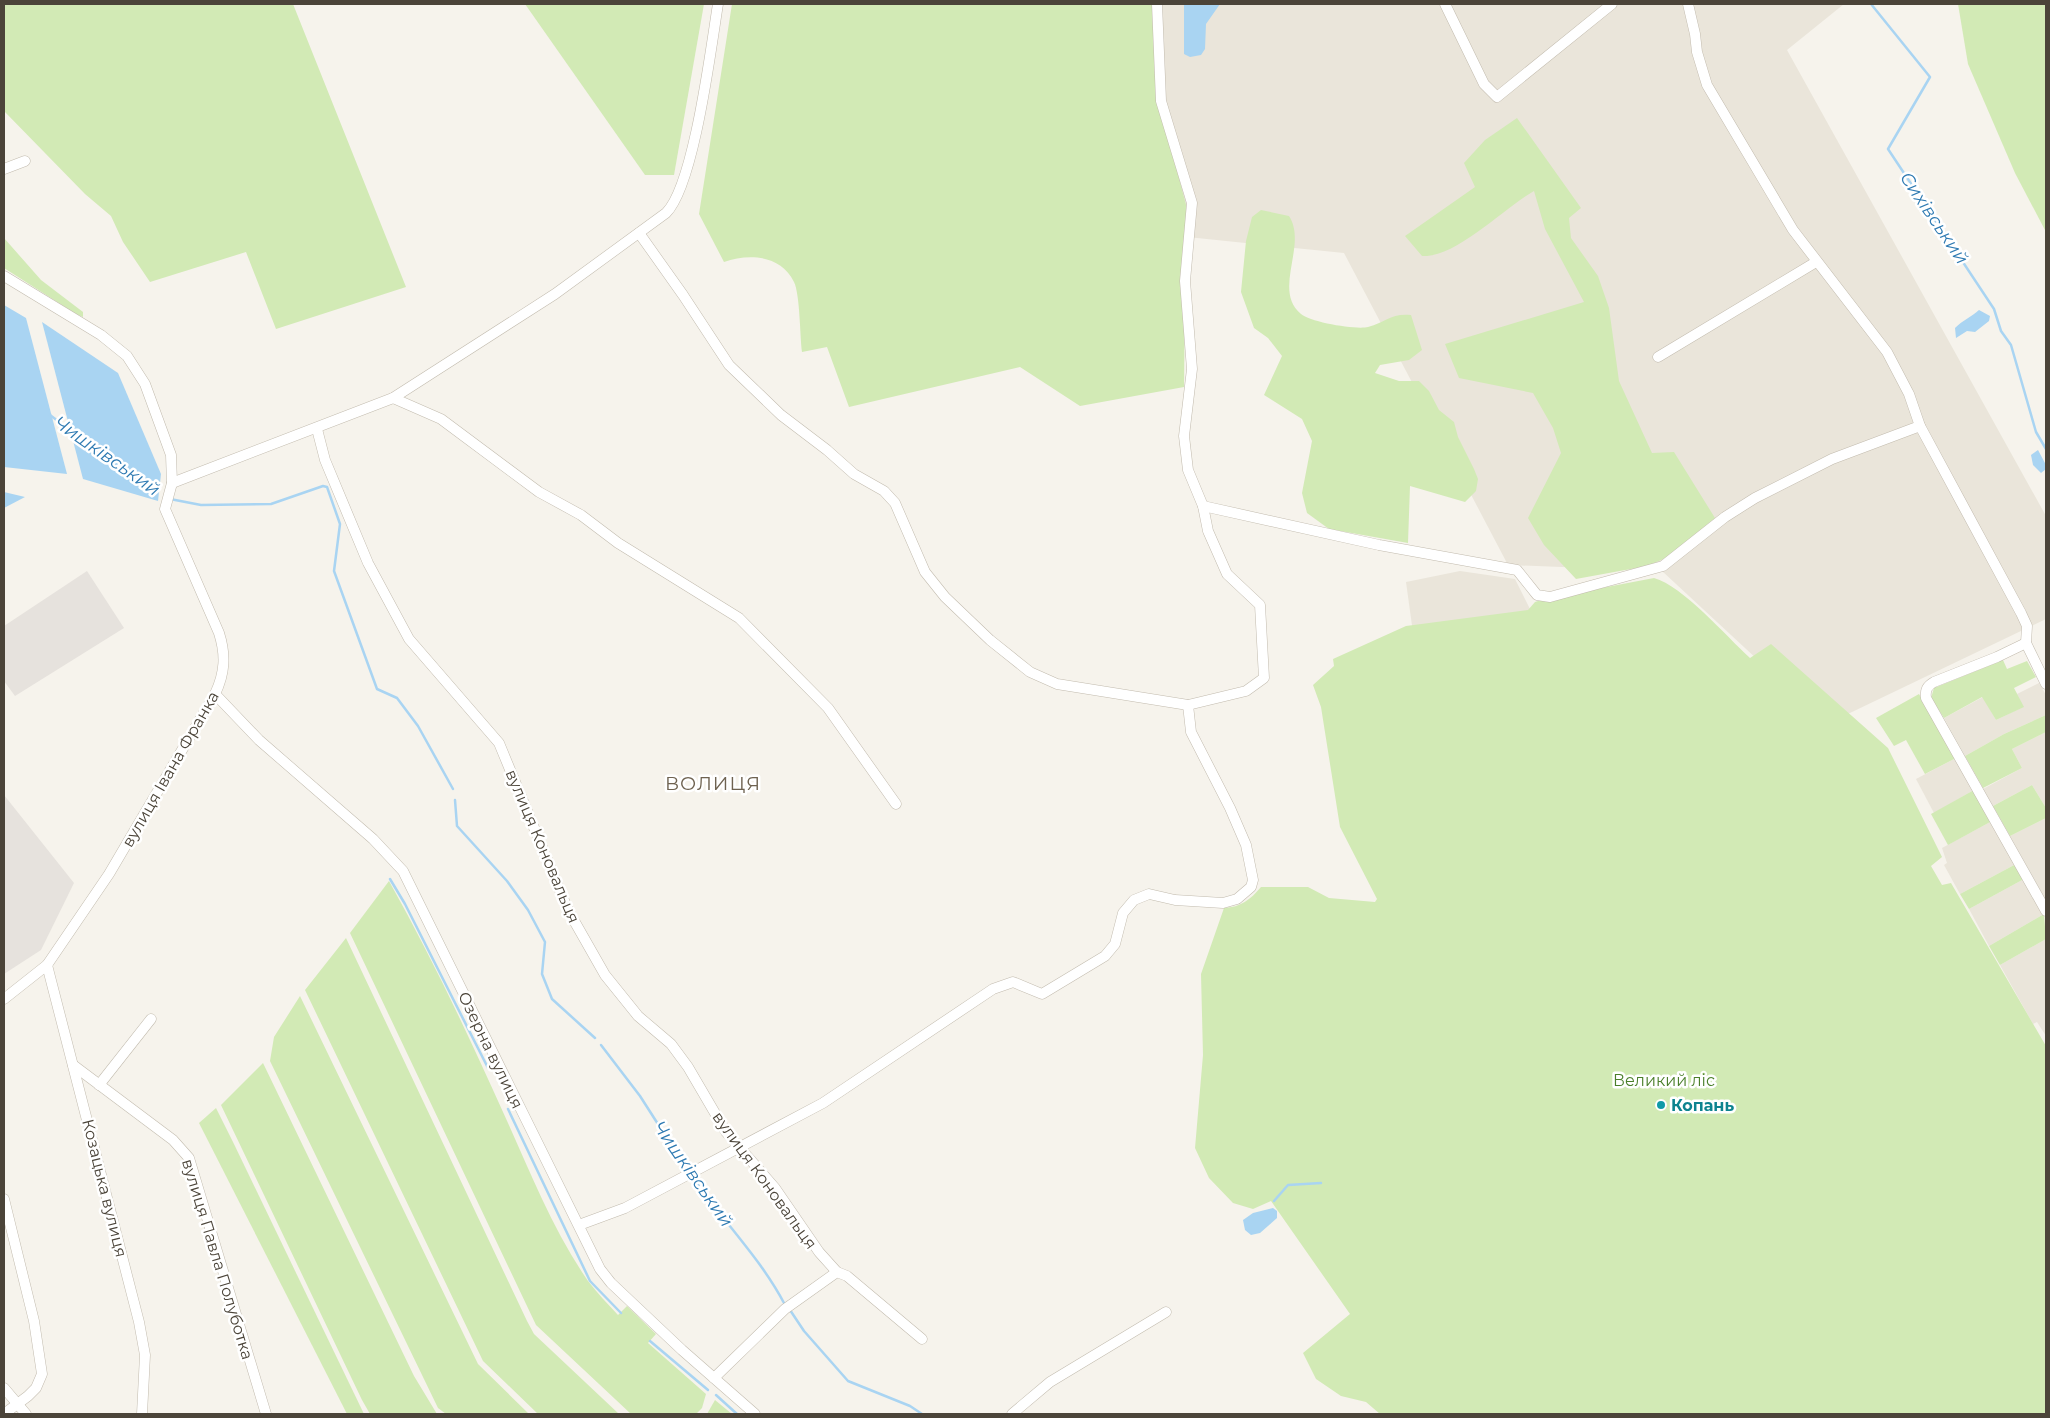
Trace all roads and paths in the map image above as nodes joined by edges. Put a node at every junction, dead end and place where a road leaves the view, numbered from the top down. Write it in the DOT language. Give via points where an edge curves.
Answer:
graph roads {
  1 [pos="718,4"];
  2 [pos="1158,4"];
  3 [pos="1445,4"];
  4 [pos="1612,4"];
  5 [pos="1688,4"];
  6 [pos="26,161"];
  7 [pos="4,169"];
  8 [pos="639,233"];
  9 [pos="1816,262"];
  10 [pos="4,276"];
  11 [pos="1658,357"];
  12 [pos="393,398"];
  13 [pos="1920,426"];
  14 [pos="317,429"];
  15 [pos="171,486"];
  16 [pos="1203,506"];
  17 [pos="2026,643"];
  18 [pos="2046,684"];
  19 [pos="215,694"];
  20 [pos="1188,705"];
  21 [pos="896,804"];
  22 [pos="2046,911"];
  23 [pos="47,965"];
  24 [pos="4,999"];
  25 [pos="151,1019"];
  26 [pos="73,1065"];
  27 [pos="99,1084"];
  28 [pos="740,1149"];
  29 [pos="4,1199"];
  30 [pos="579,1225"];
  31 [pos="837,1272"];
  32 [pos="1166,1312"];
  33 [pos="922,1339"];
  34 [pos="714,1378"];
  35 [pos="4,1388"];
  36 [pos="17,1404"];
  37 [pos="4,1414"];
  38 [pos="26,1414"];
  39 [pos="142,1414"];
  40 [pos="266,1414"];
  41 [pos="755,1414"];
  42 [pos="1012,1414"];
  1 -- 8 [label="street" via="697,126 680,188 672,207"];
  2 -- 16 [label="street" via="1161,100 1192,203 1185,281 1192,369 1184,436 1188,470"];
  3 -- 4 [label="street" via="1484,84 1496,97"];
  5 -- 9 [label="street" via="1707,85 1793,230"];
  6 -- 7 [label="street"];
  8 -- 12 [label="street" via="555,294"];
  8 -- 20 [label="street" via="729,366 781,415 854,474 884,491 895,503 925,572 945,597 990,640 1044,680"];
  9 -- 11 [label="street"];
  9 -- 13 [label="street" via="1887,352 1909,394"];
  10 -- 15 [label="street" via="101,335 127,356 145,384 171,455"];
  12 -- 14 [label="street"];
  12 -- 21 [label="street" via="440,419 539,492 581,515 618,543 739,618 828,708"];
  13 -- 16 [label="street" via="1832,459 1755,498 1725,517 1663,566 1550,597 1536,595 1517,570 1379,545"];
  13 -- 17 [label="street" via="2021,613 2027,626"];
  14 -- 15 [label="street"];
  14 -- 28 [label="street, вулиця Коновальця" via="325,460 368,563 409,639 499,742 568,910 605,975 638,1016 671,1044"];
  15 -- 19 [label="street, вулиця Івана Франка" via="166,506 224,651 224,670"];
  16 -- 20 [label="street" via="1208,531 1227,574 1260,605 1264,678 1246,691"];
  17 -- 18 [label="street"];
  17 -- 22 [label="street" via="1934,682 1929,685 1926,698"];
  19 -- 23 [label="street, вулиця Івана Франка" via="109,874"];
  19 -- 30 [label="street, Озерна вулиця" via="259,740 373,839 403,871"];
  20 -- 28 [label="street" via="1191,732 1246,845 1253,880 1246,893 1224,903 1175,900 1149,894 1134,900 1123,913 1115,944 1106,956 1042,994 1013,982 992,989 823,1103"];
  23 -- 24 [label="street, вулиця Івана Франка"];
  23 -- 26 [label="street, Козацька вулиця"];
  25 -- 27 [label="street"];
  26 -- 27 [label="street, вулиця Павла Полуботка"];
  26 -- 39 [label="street, Козацька вулиця" via="139,1322 145,1355"];
  27 -- 40 [label="street, вулиця Павла Полуботка" via="173,1140 189,1158"];
  28 -- 30 [label="street" via="625,1208"];
  28 -- 31 [label="street, вулиця Коновальця" via="774,1188 818,1252"];
  29 -- 36 [label="street" via="34,1321 42,1374 36,1388"];
  30 -- 34 [label="street, Озерна вулиця" via="600,1269 611,1283"];
  31 -- 33 [label="street, вулиця Коновальця" via="847,1276"];
  31 -- 34 [label="street" via="785,1309"];
  32 -- 42 [label="street" via="1050,1382"];
  34 -- 41 [label="street, Озерна вулиця"];
  35 -- 36 [label="street"];
  36 -- 37 [label="street"];
  36 -- 38 [label="street"];
}
